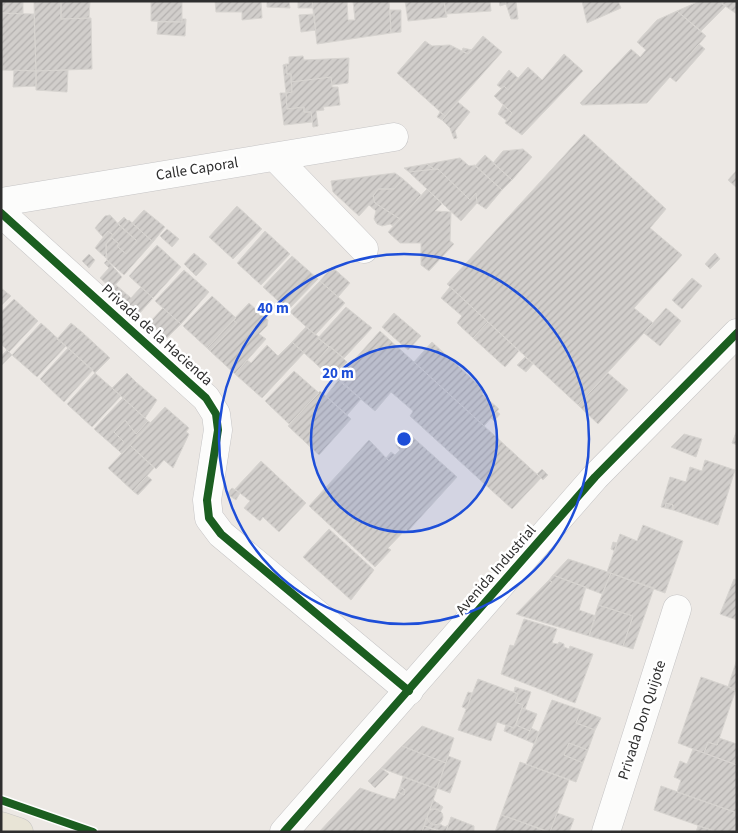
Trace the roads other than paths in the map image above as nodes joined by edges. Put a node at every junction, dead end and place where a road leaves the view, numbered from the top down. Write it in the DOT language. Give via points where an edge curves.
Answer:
graph roads {
  1 [pos="394,137"];
  2 [pos="275,157"];
  3 [pos="1,202"];
  4 [pos="1,213"];
  5 [pos="364,249"];
  6 [pos="737,333"];
  7 [pos="677,609"];
  8 [pos="409,691"];
  9 [pos="1,826"];
  10 [pos="18,832"];
  11 [pos="284,832"];
  12 [pos="606,832"];
  1 -- 2 [label="street, Calle Caporal"];
  2 -- 3 [label="street, Calle Caporal"];
  2 -- 5 [label="street"];
  4 -- 8 [label="street, Privada de la Hacienda" via="206,398 216,414 218,430 207,500 209,518 221,534"];
  6 -- 8 [label="street, Avenida Industrial" via="594,477"];
  7 -- 12 [label="street, Privada Don Quijote"];
  8 -- 11 [label="street, Avenida Industrial"];
  9 -- 10 [label="main road"];
}
